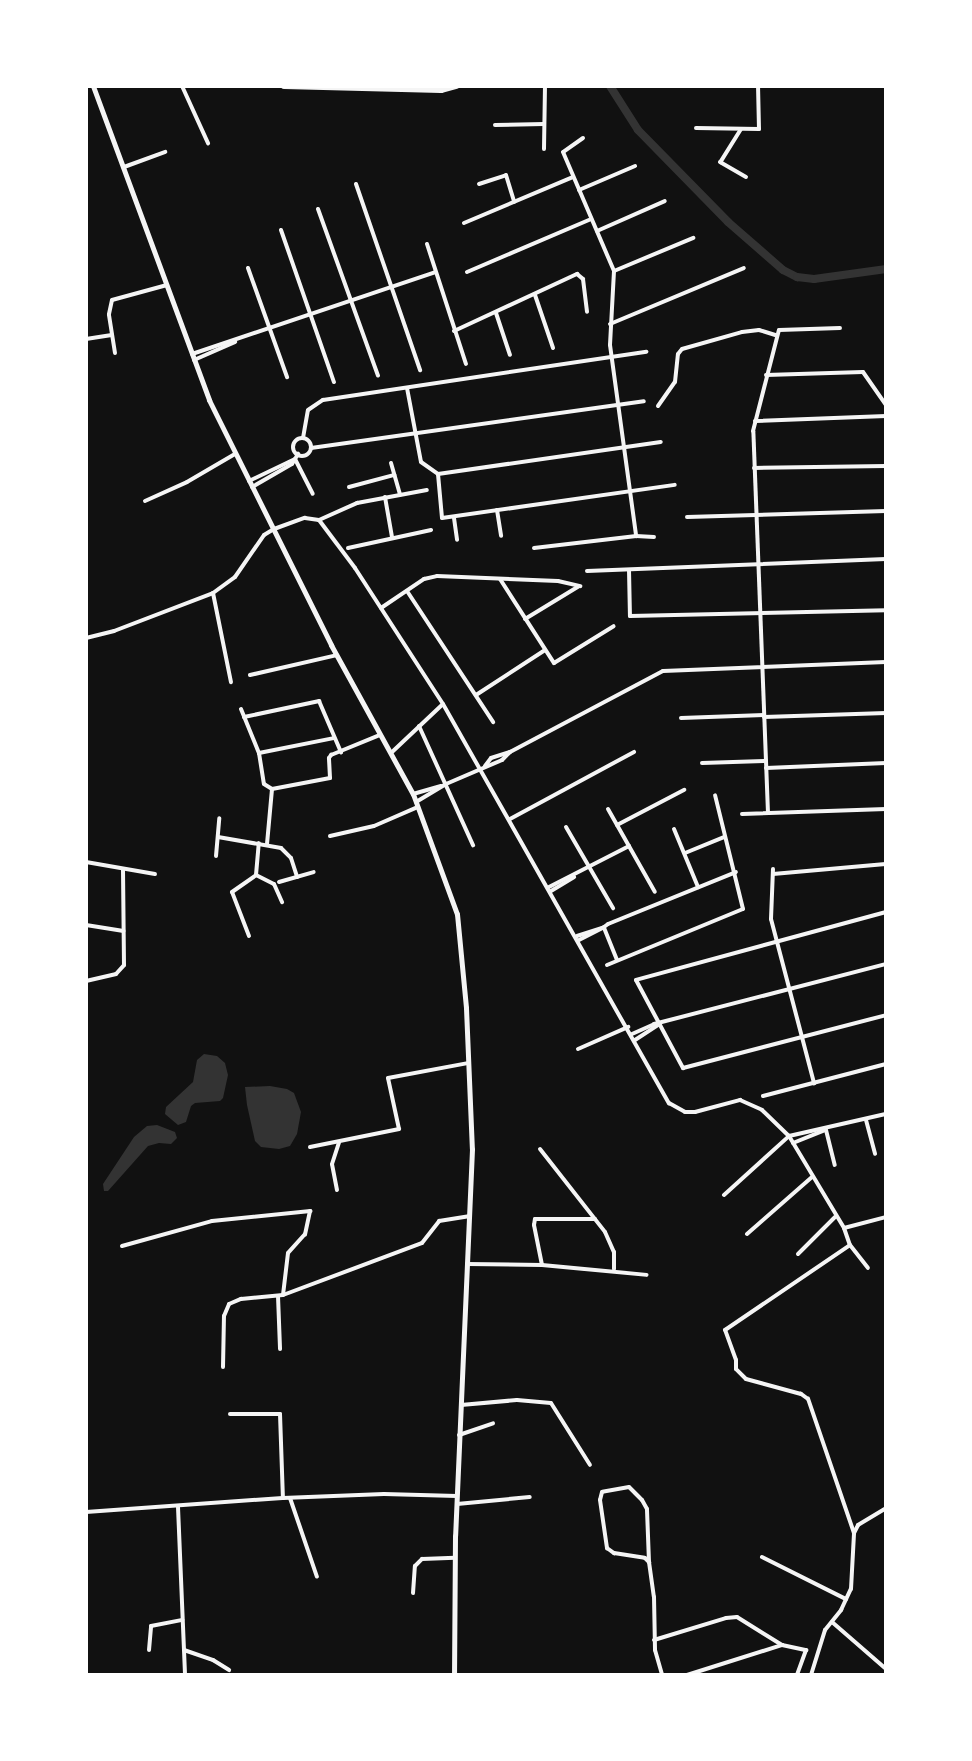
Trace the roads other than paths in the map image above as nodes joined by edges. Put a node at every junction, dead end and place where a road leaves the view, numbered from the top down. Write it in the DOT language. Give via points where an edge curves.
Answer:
graph roads {
  1 [pos="93,86"];
  2 [pos="182,86"];
  3 [pos="284,86"];
  4 [pos="456,86"];
  5 [pos="545,86"];
  6 [pos="758,86"];
  7 [pos="544,124"];
  8 [pos="495,125"];
  9 [pos="696,128"];
  10 [pos="740,129"];
  11 [pos="584,138"];
  12 [pos="208,143"];
  13 [pos="544,149"];
  14 [pos="165,152"];
  15 [pos="635,166"];
  16 [pos="124,167"];
  17 [pos="573,177"];
  18 [pos="746,177"];
  19 [pos="356,184"];
  20 [pos="479,184"];
  21 [pos="579,190"];
  22 [pos="665,201"];
  23 [pos="514,202"];
  24 [pos="318,209"];
  25 [pos="591,219"];
  26 [pos="464,223"];
  27 [pos="281,230"];
  28 [pos="597,230"];
  29 [pos="693,238"];
  30 [pos="427,244"];
  31 [pos="248,268"];
  32 [pos="744,268"];
  33 [pos="614,271"];
  34 [pos="435,272"];
  35 [pos="467,272"];
  36 [pos="167,285"];
  37 [pos="390,288"];
  38 [pos="535,295"];
  39 [pos="350,302"];
  40 [pos="587,312"];
  41 [pos="496,313"];
  42 [pos="312,315"];
  43 [pos="610,324"];
  44 [pos="840,328"];
  45 [pos="270,330"];
  46 [pos="454,331"];
  47 [pos="112,335"];
  48 [pos="776,335"];
  49 [pos="86,339"];
  50 [pos="553,348"];
  51 [pos="646,352"];
  52 [pos="115,353"];
  53 [pos="510,355"];
  54 [pos="193,357"];
  55 [pos="612,358"];
  56 [pos="466,364"];
  57 [pos="420,370"];
  58 [pos="287,376"];
  59 [pos="378,376"];
  60 [pos="766,376"];
  61 [pos="334,382"];
  62 [pos="407,388"];
  63 [pos="644,401"];
  64 [pos="886,404"];
  65 [pos="618,405"];
  66 [pos="658,406"];
  67 [pos="886,416"];
  68 [pos="755,421"];
  69 [pos="414,434"];
  70 [pos="303,438"];
  71 [pos="661,442"];
  72 [pos="311,448"];
  73 [pos="624,448"];
  74 [pos="236,454"];
  75 [pos="298,454"];
  76 [pos="295,459"];
  77 [pos="391,463"];
  78 [pos="886,466"];
  79 [pos="754,468"];
  80 [pos="438,474"];
  81 [pos="394,475"];
  82 [pos="251,484"];
  83 [pos="675,485"];
  84 [pos="349,486"];
  85 [pos="427,490"];
  86 [pos="630,491"];
  87 [pos="313,494"];
  88 [pos="400,495"];
  89 [pos="385,497"];
  90 [pos="145,501"];
  91 [pos="497,510"];
  92 [pos="886,511"];
  93 [pos="756,516"];
  94 [pos="454,518"];
  95 [pos="687,518"];
  96 [pos="319,520"];
  97 [pos="274,529"];
  98 [pos="431,530"];
  99 [pos="501,536"];
  100 [pos="636,536"];
  101 [pos="392,537"];
  102 [pos="654,538"];
  103 [pos="457,540"];
  104 [pos="348,548"];
  105 [pos="534,548"];
  106 [pos="886,559"];
  107 [pos="758,563"];
  108 [pos="629,570"];
  109 [pos="587,571"];
  110 [pos="500,579"];
  111 [pos="407,590"];
  112 [pos="213,593"];
  113 [pos="381,608"];
  114 [pos="886,610"];
  115 [pos="760,614"];
  116 [pos="525,619"];
  117 [pos="614,626"];
  118 [pos="86,638"];
  119 [pos="545,650"];
  120 [pos="337,655"];
  121 [pos="886,662"];
  122 [pos="762,666"];
  123 [pos="250,676"];
  124 [pos="231,682"];
  125 [pos="476,696"];
  126 [pos="443,704"];
  127 [pos="241,708"];
  128 [pos="886,712"];
  129 [pos="764,716"];
  130 [pos="244,717"];
  131 [pos="681,718"];
  132 [pos="493,722"];
  133 [pos="419,726"];
  134 [pos="380,735"];
  135 [pos="334,738"];
  136 [pos="341,752"];
  137 [pos="634,752"];
  138 [pos="259,753"];
  139 [pos="391,753"];
  140 [pos="766,761"];
  141 [pos="702,763"];
  142 [pos="886,763"];
  143 [pos="483,767"];
  144 [pos="766,768"];
  145 [pos="446,784"];
  146 [pos="441,786"];
  147 [pos="272,789"];
  148 [pos="684,790"];
  149 [pos="413,794"];
  150 [pos="715,795"];
  151 [pos="417,804"];
  152 [pos="608,809"];
  153 [pos="886,809"];
  154 [pos="768,813"];
  155 [pos="742,814"];
  156 [pos="219,818"];
  157 [pos="510,819"];
  158 [pos="617,825"];
  159 [pos="566,827"];
  160 [pos="674,829"];
  161 [pos="330,836"];
  162 [pos="218,837"];
  163 [pos="724,837"];
  164 [pos="259,843"];
  165 [pos="267,844"];
  166 [pos="474,845"];
  167 [pos="629,846"];
  168 [pos="685,853"];
  169 [pos="216,856"];
  170 [pos="86,862"];
  171 [pos="886,864"];
  172 [pos="590,867"];
  173 [pos="122,869"];
  174 [pos="314,872"];
  175 [pos="736,872"];
  176 [pos="155,874"];
  177 [pos="256,875"];
  178 [pos="297,877"];
  179 [pos="279,882"];
  180 [pos="698,887"];
  181 [pos="550,889"];
  182 [pos="655,892"];
  183 [pos="282,902"];
  184 [pos="613,908"];
  185 [pos="886,912"];
  186 [pos="86,925"];
  187 [pos="604,927"];
  188 [pos="124,931"];
  189 [pos="250,936"];
  190 [pos="578,938"];
  191 [pos="776,940"];
  192 [pos="617,960"];
  193 [pos="886,964"];
  194 [pos="607,965"];
  195 [pos="86,981"];
  196 [pos="788,990"];
  197 [pos="886,1015"];
  198 [pos="660,1024"];
  199 [pos="628,1027"];
  200 [pos="632,1034"];
  201 [pos="802,1037"];
  202 [pos="635,1040"];
  203 [pos="578,1049"];
  204 [pos="468,1063"];
  205 [pos="886,1064"];
  206 [pos="814,1083"];
  207 [pos="763,1096"];
  208 [pos="886,1114"];
  209 [pos="866,1120"];
  210 [pos="826,1130"];
  211 [pos="789,1136"];
  212 [pos="339,1142"];
  213 [pos="793,1144"];
  214 [pos="310,1147"];
  215 [pos="540,1149"];
  216 [pos="875,1154"];
  217 [pos="835,1164"];
  218 [pos="812,1177"];
  219 [pos="337,1190"];
  220 [pos="724,1195"];
  221 [pos="469,1216"];
  222 [pos="835,1216"];
  223 [pos="886,1217"];
  224 [pos="596,1219"];
  225 [pos="844,1228"];
  226 [pos="747,1234"];
  227 [pos="850,1245"];
  228 [pos="122,1246"];
  229 [pos="798,1254"];
  230 [pos="468,1264"];
  231 [pos="542,1265"];
  232 [pos="868,1268"];
  233 [pos="614,1270"];
  234 [pos="647,1275"];
  235 [pos="284,1295"];
  236 [pos="278,1296"];
  237 [pos="280,1349"];
  238 [pos="223,1366"];
  239 [pos="461,1405"];
  240 [pos="230,1414"];
  241 [pos="493,1423"];
  242 [pos="460,1435"];
  243 [pos="590,1465"];
  244 [pos="457,1496"];
  245 [pos="530,1497"];
  246 [pos="283,1498"];
  247 [pos="290,1498"];
  248 [pos="457,1504"];
  249 [pos="178,1507"];
  250 [pos="886,1508"];
  251 [pos="86,1512"];
  252 [pos="854,1533"];
  253 [pos="762,1557"];
  254 [pos="455,1558"];
  255 [pos="649,1562"];
  256 [pos="317,1577"];
  257 [pos="413,1593"];
  258 [pos="846,1599"];
  259 [pos="182,1620"];
  260 [pos="832,1622"];
  261 [pos="654,1640"];
  262 [pos="782,1645"];
  263 [pos="149,1650"];
  264 [pos="184,1650"];
  265 [pos="229,1670"];
  266 [pos="886,1670"];
  267 [pos="185,1675"];
  268 [pos="454,1675"];
  269 [pos="662,1675"];
  270 [pos="687,1675"];
  271 [pos="797,1675"];
  272 [pos="811,1675"];
  1 -- 16 [label="street"];
  2 -- 12 [label="street"];
  3 -- 4 [label="main road" via="440,90"];
  5 -- 7 [label="street"];
  6 -- 10 [label="street" via="759,129"];
  7 -- 8 [label="street"];
  7 -- 13 [label="street"];
  9 -- 10 [label="street"];
  10 -- 18 [label="street" via="720,162"];
  11 -- 17 [label="street" via="563,152"];
  14 -- 16 [label="street"];
  15 -- 21 [label="street"];
  16 -- 36 [label="street"];
  17 -- 21 [label="street"];
  17 -- 23 [label="street"];
  19 -- 37 [label="street"];
  20 -- 23 [label="street" via="506,175"];
  21 -- 25 [label="street"];
  22 -- 28 [label="street"];
  23 -- 26 [label="street"];
  24 -- 39 [label="street"];
  25 -- 28 [label="street"];
  25 -- 35 [label="street"];
  27 -- 42 [label="street"];
  28 -- 33 [label="street"];
  29 -- 33 [label="street"];
  30 -- 34 [label="street"];
  31 -- 45 [label="street"];
  32 -- 43 [label="street"];
  33 -- 43 [label="street"];
  34 -- 37 [label="street"];
  34 -- 46 [label="street"];
  36 -- 47 [label="street" via="112,300 109,314"];
  36 -- 54 [label="street"];
  37 -- 39 [label="street"];
  37 -- 57 [label="street"];
  38 -- 40 [label="street" via="577,274 583,279"];
  38 -- 41 [label="street"];
  38 -- 50 [label="street"];
  39 -- 42 [label="street"];
  39 -- 59 [label="street"];
  41 -- 46 [label="street"];
  41 -- 53 [label="street"];
  42 -- 45 [label="street"];
  42 -- 61 [label="street"];
  43 -- 55 [label="street"];
  44 -- 48 [label="street" via="779,330"];
  45 -- 54 [label="street"];
  45 -- 58 [label="street"];
  46 -- 56 [label="street"];
  47 -- 49 [label="street"];
  47 -- 52 [label="street"];
  48 -- 60 [label="street"];
  48 -- 66 [label="street" via="759,330 742,332 682,349 678,354 676,382"];
  51 -- 55 [label="street"];
  54 -- 74 [label="street"];
  55 -- 62 [label="street"];
  55 -- 65 [label="street"];
  60 -- 64 [label="street" via="863,372"];
  60 -- 68 [label="street"];
  62 -- 69 [label="street"];
  62 -- 70 [label="street" via="316,402 308,410"];
  63 -- 65 [label="street"];
  65 -- 69 [label="street"];
  65 -- 73 [label="street"];
  67 -- 68 [label="street"];
  68 -- 79 [label="street"];
  69 -- 72 [label="street"];
  69 -- 80 [label="street" via="421,462"];
  70 -- 72 [label="street" via="308,440"];
  70 -- 75 [label="street" via="294,444"];
  71 -- 73 [label="street"];
  72 -- 75 [label="street" via="307,455"];
  73 -- 80 [label="street"];
  73 -- 86 [label="street"];
  74 -- 82 [label="street"];
  74 -- 90 [label="street" via="188,482"];
  75 -- 76 [label="street"];
  76 -- 82 [label="street"];
  76 -- 87 [label="street"];
  77 -- 81 [label="street"];
  78 -- 79 [label="street"];
  79 -- 93 [label="street"];
  80 -- 94 [label="street" via="442,518"];
  81 -- 84 [label="street"];
  81 -- 88 [label="street"];
  82 -- 97 [label="street"];
  83 -- 86 [label="street"];
  85 -- 88 [label="street"];
  86 -- 91 [label="street"];
  86 -- 100 [label="street"];
  88 -- 89 [label="street"];
  89 -- 96 [label="street" via="357,503"];
  89 -- 101 [label="street"];
  91 -- 94 [label="street"];
  91 -- 99 [label="street"];
  92 -- 93 [label="street"];
  93 -- 95 [label="street"];
  93 -- 107 [label="street"];
  94 -- 103 [label="street"];
  96 -- 97 [label="street" via="305,518"];
  96 -- 113 [label="street"];
  97 -- 112 [label="street" via="264,535 235,577"];
  97 -- 120 [label="street"];
  98 -- 101 [label="street"];
  100 -- 102 [label="street"];
  100 -- 105 [label="street"];
  101 -- 104 [label="street"];
  106 -- 107 [label="street"];
  107 -- 108 [label="street"];
  107 -- 115 [label="street"];
  108 -- 109 [label="street"];
  108 -- 115 [label="street" via="630,616"];
  110 -- 111 [label="street" via="437,576 424,579"];
  110 -- 116 [label="street"];
  110 -- 116 [label="street" via="558,581 580,586"];
  111 -- 113 [label="street"];
  111 -- 125 [label="street"];
  112 -- 118 [label="street" via="114,632"];
  112 -- 124 [label="street"];
  113 -- 126 [label="street"];
  114 -- 115 [label="street"];
  115 -- 122 [label="street"];
  116 -- 119 [label="street"];
  117 -- 119 [label="street" via="554,662"];
  119 -- 125 [label="street"];
  120 -- 123 [label="street"];
  120 -- 134 [label="street"];
  121 -- 122 [label="street"];
  122 -- 129 [label="street"];
  122 -- 143 [label="street" via="663,670 510,752 502,760"];
  125 -- 132 [label="street"];
  126 -- 133 [label="street"];
  126 -- 143 [label="street"];
  127 -- 130 [label="street"];
  128 -- 129 [label="street"];
  129 -- 131 [label="street"];
  129 -- 140 [label="street"];
  130 -- 135 [label="street" via="319,701"];
  130 -- 138 [label="street"];
  133 -- 139 [label="street"];
  133 -- 145 [label="street"];
  134 -- 136 [label="street"];
  134 -- 139 [label="street"];
  135 -- 136 [label="street"];
  135 -- 138 [label="street"];
  136 -- 147 [label="street" via="328,758 330,778"];
  137 -- 157 [label="street"];
  138 -- 147 [label="street" via="264,784"];
  139 -- 149 [label="street"];
  140 -- 141 [label="street"];
  140 -- 144 [label="street"];
  142 -- 144 [label="street"];
  143 -- 145 [label="street"];
  143 -- 157 [label="street"];
  144 -- 154 [label="street"];
  145 -- 146 [label="street"];
  145 -- 166 [label="street"];
  146 -- 149 [label="street"];
  146 -- 151 [label="street"];
  147 -- 165 [label="street"];
  148 -- 158 [label="street"];
  149 -- 151 [label="street"];
  150 -- 163 [label="street"];
  151 -- 161 [label="street" via="374,826"];
  151 -- 204 [label="street" via="457,914"];
  152 -- 158 [label="street"];
  153 -- 154 [label="street"];
  154 -- 155 [label="street"];
  156 -- 162 [label="street"];
  157 -- 181 [label="street"];
  158 -- 167 [label="street"];
  159 -- 172 [label="street"];
  160 -- 168 [label="street"];
  162 -- 164 [label="street"];
  162 -- 169 [label="street"];
  163 -- 168 [label="street"];
  163 -- 175 [label="street"];
  164 -- 165 [label="street"];
  164 -- 177 [label="street"];
  165 -- 178 [label="street" via="288,853"];
  167 -- 172 [label="street"];
  167 -- 182 [label="street"];
  168 -- 180 [label="street"];
  170 -- 173 [label="street"];
  171 -- 191 [label="street" via="773,872 771,919"];
  172 -- 181 [label="street"];
  172 -- 184 [label="street"];
  173 -- 176 [label="street"];
  173 -- 188 [label="street"];
  174 -- 178 [label="street"];
  175 -- 180 [label="street"];
  175 -- 192 [label="street" via="742,903 740,912"];
  177 -- 183 [label="street" via="274,884"];
  177 -- 189 [label="street" via="232,892"];
  178 -- 179 [label="street"];
  180 -- 187 [label="street"];
  181 -- 190 [label="street"];
  185 -- 191 [label="street"];
  186 -- 188 [label="street"];
  187 -- 190 [label="street"];
  187 -- 192 [label="street"];
  188 -- 195 [label="street" via="122,970 103,979"];
  190 -- 199 [label="street"];
  191 -- 196 [label="street"];
  191 -- 198 [label="street" via="636,980"];
  192 -- 194 [label="street"];
  193 -- 196 [label="street"];
  196 -- 198 [label="street"];
  196 -- 201 [label="street"];
  197 -- 201 [label="street"];
  198 -- 200 [label="street"];
  198 -- 201 [label="street" via="683,1068"];
  198 -- 202 [label="street"];
  199 -- 200 [label="street"];
  199 -- 203 [label="street"];
  200 -- 202 [label="street"];
  201 -- 206 [label="street"];
  202 -- 211 [label="street" via="669,1103 677,1110 695,1112 747,1101 762,1110"];
  204 -- 212 [label="street" via="388,1078 398,1129"];
  204 -- 221 [label="street" via="472,1149"];
  205 -- 206 [label="street"];
  206 -- 207 [label="street"];
  208 -- 209 [label="street"];
  209 -- 210 [label="street"];
  209 -- 216 [label="street"];
  210 -- 211 [label="street"];
  210 -- 213 [label="street"];
  210 -- 217 [label="street"];
  211 -- 213 [label="street"];
  211 -- 220 [label="street"];
  212 -- 214 [label="street"];
  212 -- 219 [label="street" via="332,1164"];
  213 -- 218 [label="street"];
  215 -- 224 [label="street"];
  218 -- 222 [label="street"];
  218 -- 226 [label="street"];
  221 -- 230 [label="street"];
  221 -- 235 [label="street" via="439,1221 422,1243"];
  222 -- 225 [label="street"];
  222 -- 229 [label="street"];
  223 -- 225 [label="street"];
  224 -- 231 [label="street" via="535,1219"];
  224 -- 233 [label="street" via="613,1248"];
  225 -- 227 [label="street"];
  227 -- 232 [label="street"];
  227 -- 252 [label="street" via="725,1330 736,1369 746,1379 808,1398"];
  228 -- 235 [label="street" via="212,1221 310,1211 305,1234 288,1253"];
  230 -- 231 [label="street"];
  230 -- 239 [label="street"];
  231 -- 233 [label="street"];
  233 -- 234 [label="street"];
  235 -- 236 [label="street"];
  236 -- 237 [label="street"];
  236 -- 238 [label="street" via="241,1299 229,1304 224,1316"];
  239 -- 242 [label="street"];
  239 -- 243 [label="street" via="517,1400 551,1403"];
  240 -- 246 [label="street" via="280,1414"];
  241 -- 242 [label="street"];
  242 -- 244 [label="street"];
  244 -- 247 [label="street" via="384,1494"];
  244 -- 248 [label="street"];
  245 -- 248 [label="street"];
  246 -- 247 [label="street"];
  246 -- 249 [label="street"];
  247 -- 256 [label="street"];
  248 -- 254 [label="street"];
  249 -- 251 [label="street"];
  249 -- 259 [label="street"];
  250 -- 252 [label="street" via="858,1525"];
  252 -- 258 [label="street" via="854,1563"];
  253 -- 258 [label="street"];
  254 -- 257 [label="street" via="422,1559 415,1566"];
  254 -- 268 [label="street"];
  255 -- 255 [label="street" via="645,1558 614,1553 607,1548 600,1500 602,1492 629,1487 642,1500 647,1509"];
  255 -- 261 [label="street" via="654,1597"];
  258 -- 260 [label="street"];
  259 -- 263 [label="street" via="151,1626"];
  259 -- 264 [label="street"];
  260 -- 266 [label="street"];
  260 -- 272 [label="street" via="825,1630"];
  261 -- 262 [label="street" via="732,1617"];
  261 -- 269 [label="street"];
  262 -- 270 [label="street"];
  262 -- 271 [label="street" via="806,1650"];
  264 -- 265 [label="street" via="213,1660"];
  264 -- 267 [label="street"];
}
